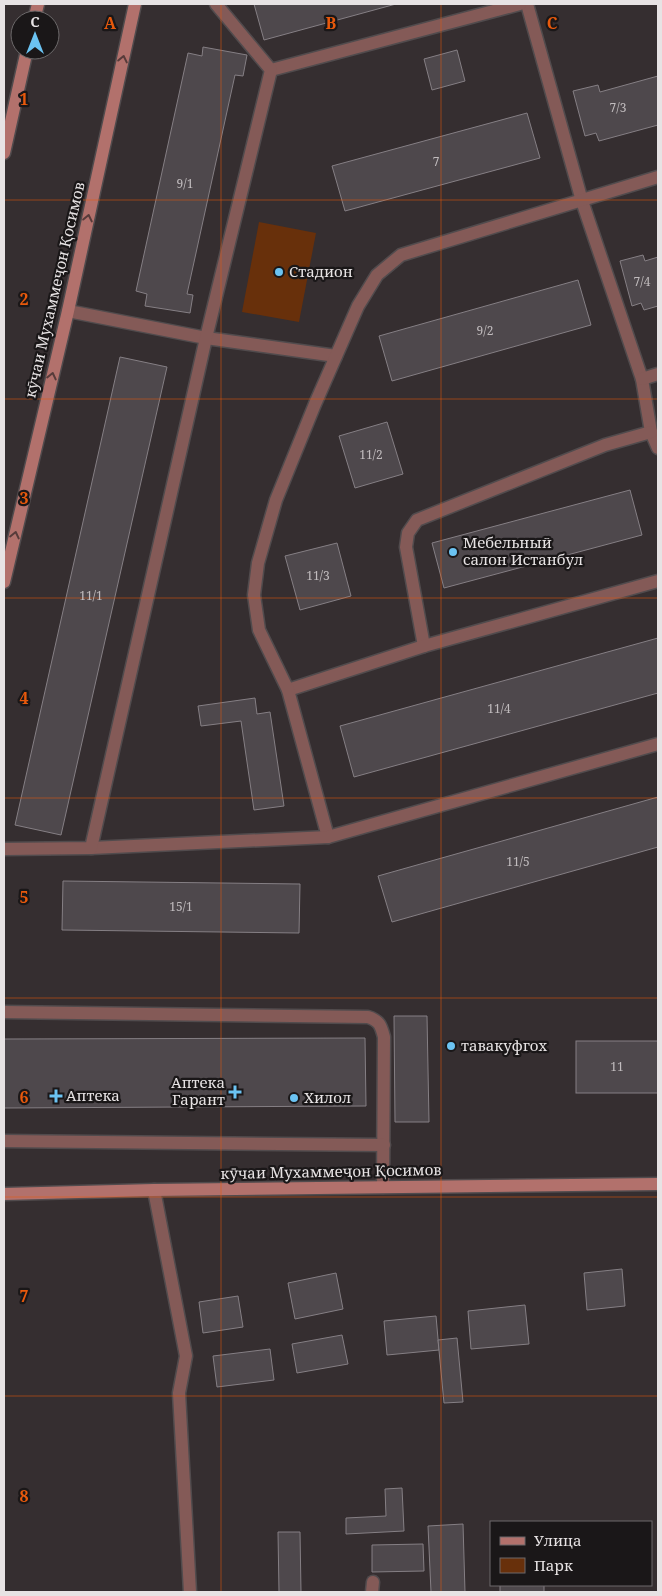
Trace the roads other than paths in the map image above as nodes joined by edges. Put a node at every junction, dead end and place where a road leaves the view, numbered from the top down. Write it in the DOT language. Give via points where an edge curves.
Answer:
graph roads {
  1 [pos="135,4"];
  2 [pos="216,4"];
  3 [pos="520,4"];
  4 [pos="527,4"];
  5 [pos="25,60"];
  6 [pos="271,70"];
  7 [pos="4,153"];
  8 [pos="658,177"];
  9 [pos="582,201"];
  10 [pos="68,311"];
  11 [pos="206,338"];
  12 [pos="336,356"];
  13 [pos="658,374"];
  14 [pos="642,379"];
  15 [pos="651,432"];
  16 [pos="658,448"];
  17 [pos="658,581"];
  18 [pos="4,582"];
  19 [pos="424,646"];
  20 [pos="288,690"];
  21 [pos="658,744"];
  22 [pos="328,838"];
  23 [pos="91,848"];
  24 [pos="4,849"];
  25 [pos="4,1012"];
  26 [pos="4,1140"];
  27 [pos="384,1145"];
  28 [pos="658,1184"];
  29 [pos="383,1187"];
  30 [pos="154,1190"];
  31 [pos="4,1194"];
  32 [pos="190,1592"];
  10 -- 1 [label="street, кӯчаи Мухаммеҷон Қосимов, one-way"];
  2 -- 6 [label="street"];
  3 -- 6 [label="street"];
  4 -- 9 [label="street"];
  5 -- 7 [label="street"];
  6 -- 11 [label="street"];
  8 -- 9 [label="street"];
  9 -- 12 [label="street" via="401,255 377,275 358,306"];
  9 -- 14 [label="street"];
  10 -- 11 [label="street"];
  18 -- 10 [label="street, кӯчаи Мухаммеҷон Қосимов, one-way"];
  11 -- 12 [label="street"];
  11 -- 23 [label="street"];
  12 -- 20 [label="street" via="276,500 258,563 254,595 259,630"];
  13 -- 14 [label="street"];
  14 -- 15 [label="street"];
  15 -- 16 [label="street"];
  15 -- 19 [label="street" via="605,445 417,520 408,532 406,547"];
  17 -- 19 [label="street"];
  19 -- 20 [label="street"];
  20 -- 22 [label="street"];
  21 -- 22 [label="street"];
  22 -- 23 [label="street"];
  23 -- 24 [label="street"];
  25 -- 27 [label="street" via="368,1017 377,1020 384,1037"];
  26 -- 27 [label="street"];
  27 -- 29 [label="street"];
  28 -- 29 [label="street, кӯчаи Мухаммеҷон Қосимов"];
  29 -- 30 [label="street, кӯчаи Мухаммеҷон Қосимов"];
  30 -- 31 [label="street, кӯчаи Мухаммеҷон Қосимов"];
  30 -- 32 [label="street" via="186,1356 178,1393"];
}
